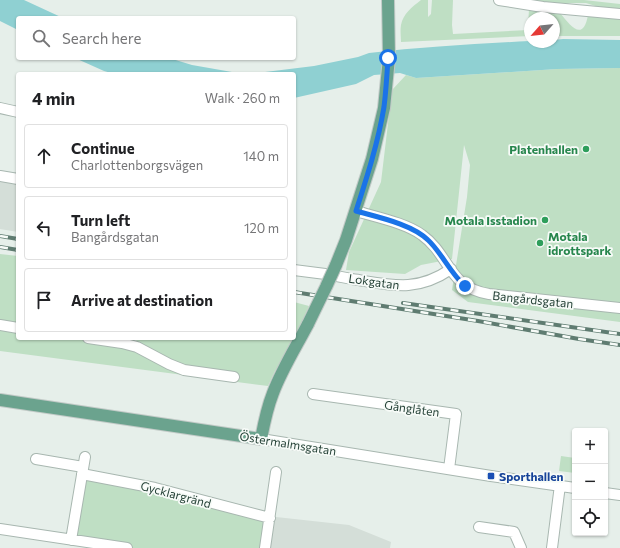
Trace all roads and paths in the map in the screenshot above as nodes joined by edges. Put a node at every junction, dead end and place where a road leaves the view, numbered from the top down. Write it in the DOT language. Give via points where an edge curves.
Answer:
graph roads {
  1 [pos="388,0"];
  2 [pos="499,0"];
  3 [pos="620,14"];
  4 [pos="0,108"];
  5 [pos="16,112"];
  6 [pos="0,176"];
  7 [pos="16,179"];
  8 [pos="356,211"];
  9 [pos="296,270"];
  10 [pos="451,270"];
  11 [pos="620,308"];
  12 [pos="0,325"];
  13 [pos="16,328"];
  14 [pos="102,340"];
  15 [pos="234,377"];
  16 [pos="314,394"];
  17 [pos="0,400"];
  18 [pos="261,439"];
  19 [pos="85,457"];
  20 [pos="36,459"];
  21 [pos="449,469"];
  22 [pos="82,470"];
  23 [pos="276,472"];
  24 [pos="560,485"];
  25 [pos="572,487"];
  26 [pos="608,493"];
  27 [pos="620,495"];
  28 [pos="270,518"];
  29 [pos="478,527"];
  30 [pos="0,529"];
  31 [pos="71,540"];
  32 [pos="127,548"];
  33 [pos="265,548"];
  34 [pos="521,548"];
  35 [pos="552,548"];
  1 -- 8 [label="main road" via="389,46 384,108"];
  2 -- 3 [label="street"];
  4 -- 5 [label="street"];
  6 -- 7 [label="street"];
  8 -- 10 [label="street, Bangårdsgatan" via="422,234"];
  8 -- 18 [label="main road, bridge" via="326,287 273,392"];
  9 -- 10 [label="street, Lokgatan" via="396,286 423,283"];
  10 -- 11 [label="street, Bangårdsgatan" via="465,286 485,293"];
  12 -- 13 [label="street"];
  14 -- 15 [label="street" via="137,347 184,370"];
  16 -- 21 [label="street, Gånglåten" via="456,414"];
  17 -- 18 [label="main road, Östermalmsgatan"];
  18 -- 21 [label="street, Östermalmsgatan"];
  19 -- 22 [label="street"];
  20 -- 22 [label="street, Gycklargränd"];
  21 -- 24 [label="street, Östermalmsgatan"];
  22 -- 28 [label="street, Gycklargränd"];
  22 -- 31 [label="street"];
  23 -- 28 [label="street"];
  24 -- 25 [label="street, Östermalmsgatan"];
  24 -- 35 [label="street"];
  26 -- 27 [label="street"];
  28 -- 33 [label="street"];
  29 -- 34 [label="street" via="514,532"];
  30 -- 31 [label="street"];
  31 -- 32 [label="street"];
}
